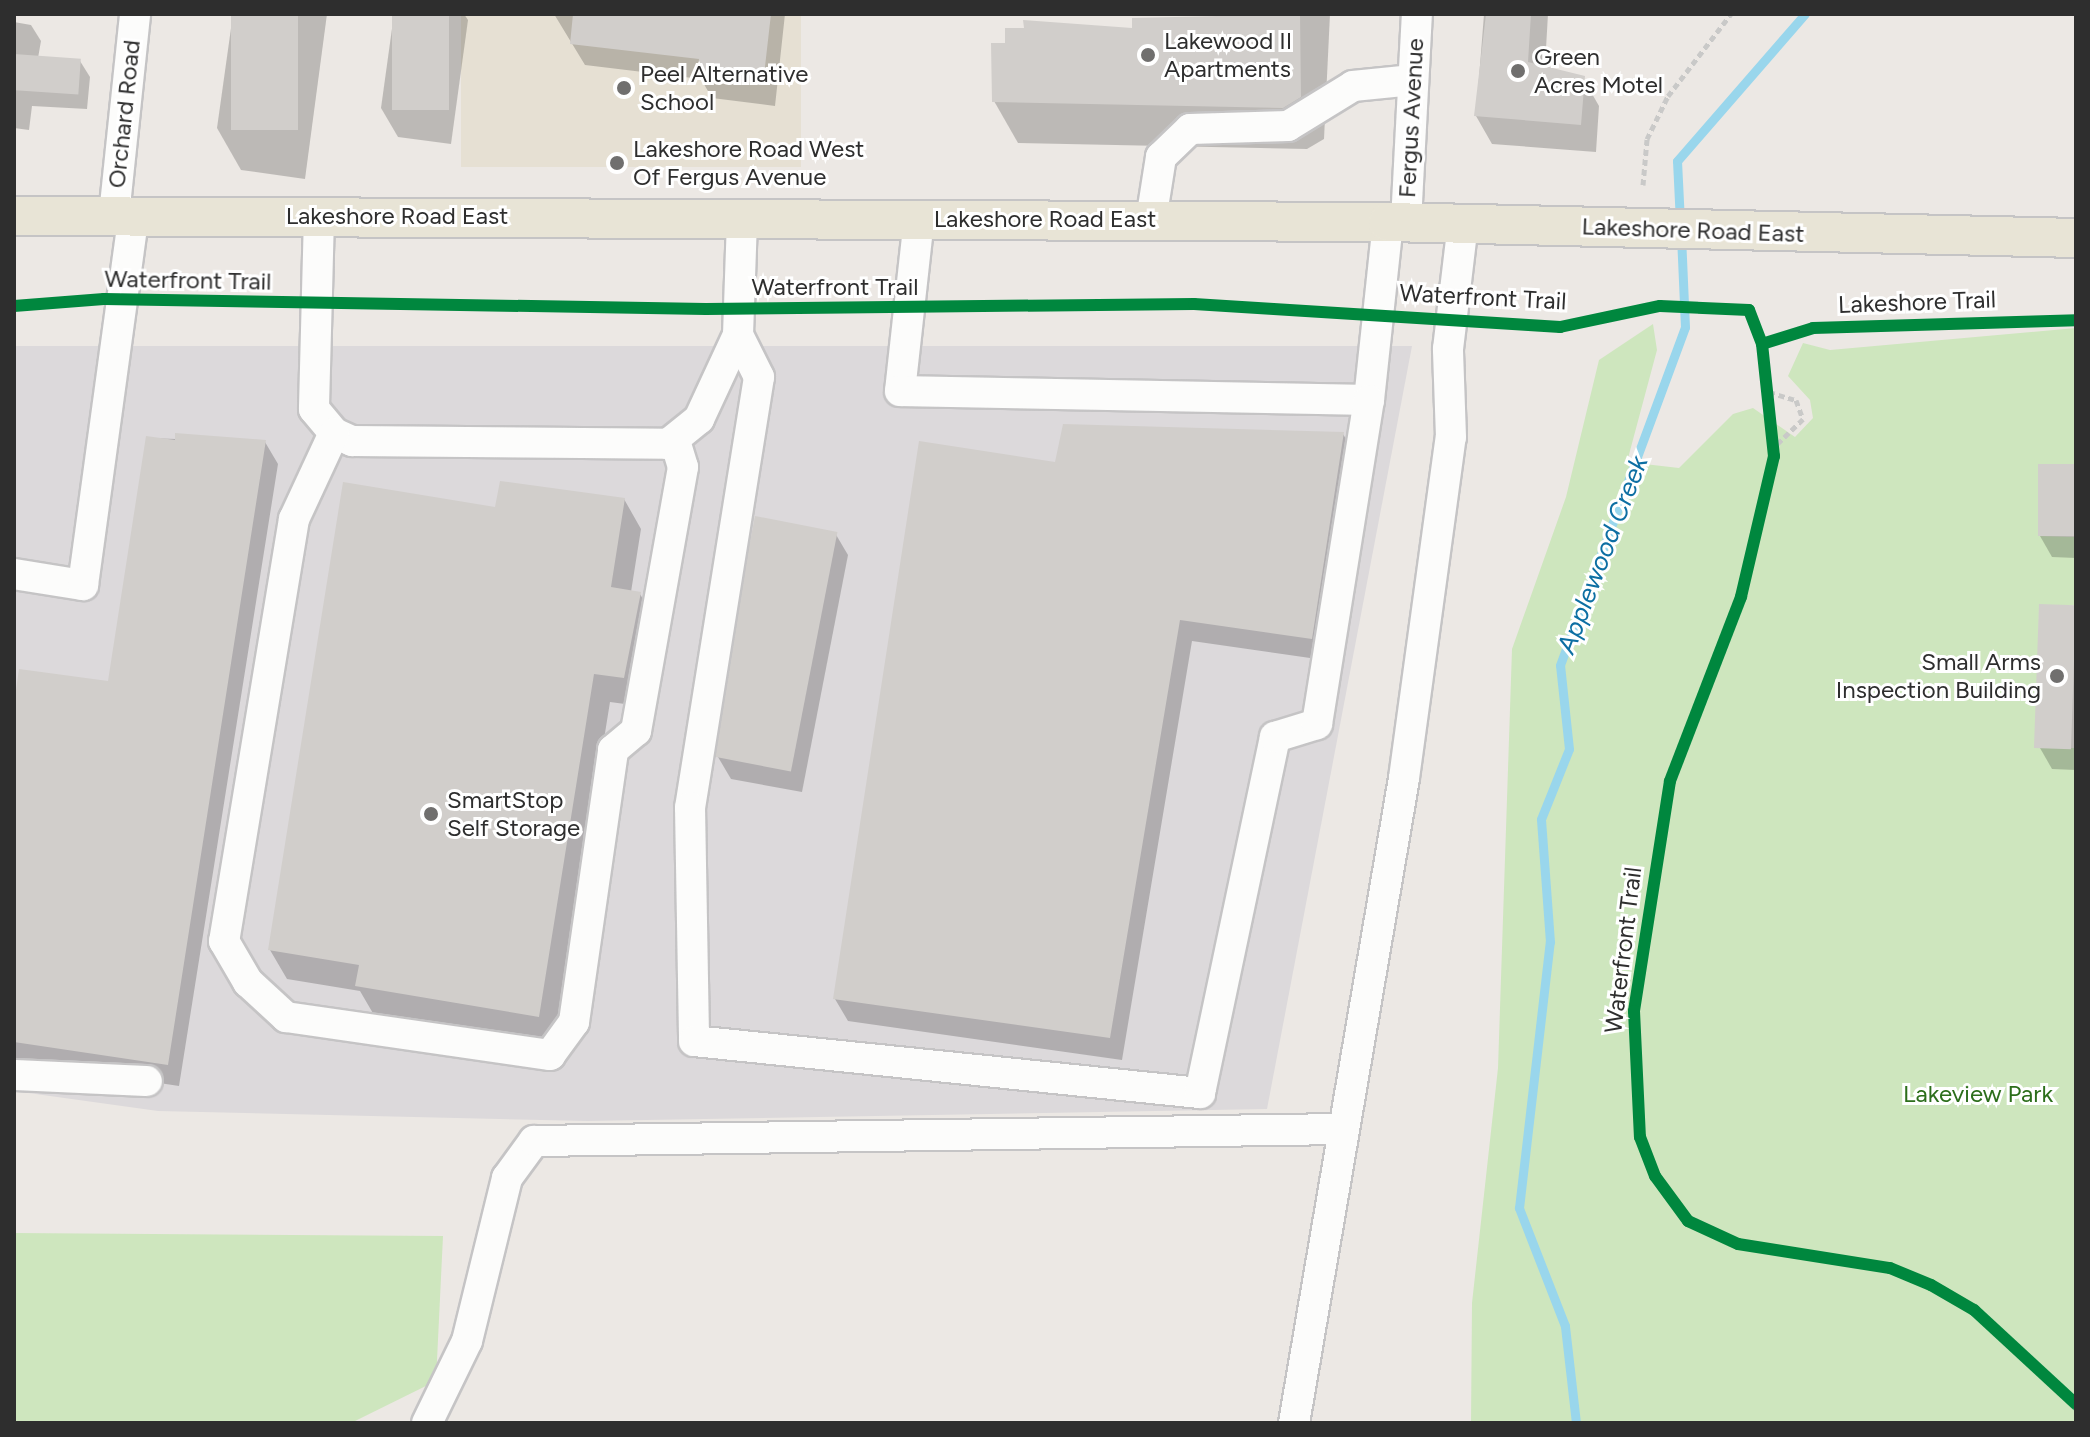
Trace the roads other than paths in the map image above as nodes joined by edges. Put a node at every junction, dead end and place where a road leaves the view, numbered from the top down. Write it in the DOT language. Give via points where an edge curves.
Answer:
graph roads {
  1 [pos="135,14"];
  2 [pos="1417,14"];
  3 [pos="1413,80"];
  4 [pos="124,215"];
  5 [pos="14,216"];
  6 [pos="319,216"];
  7 [pos="742,218"];
  8 [pos="919,219"];
  9 [pos="1151,220"];
  10 [pos="1397,222"];
  11 [pos="1463,224"];
  12 [pos="2076,238"];
  13 [pos="738,335"];
  14 [pos="1369,400"];
  15 [pos="334,433"];
  16 [pos="675,441"];
  17 [pos="14,574"];
  18 [pos="14,1075"];
  19 [pos="147,1081"];
  20 [pos="1343,1129"];
  21 [pos="427,1423"];
  22 [pos="1294,1423"];
  1 -- 4 [label="street, Orchard Road"];
  2 -- 3 [label="street, Fergus Avenue"];
  3 -- 9 [label="street" via="1353,86 1288,126 1190,129 1161,157"];
  3 -- 10 [label="street, Fergus Avenue"];
  4 -- 5 [label="main road, Lakeshore Road East"];
  4 -- 6 [label="main road, Lakeshore Road East"];
  4 -- 17 [label="street, Orchard Road" via="83,585"];
  6 -- 7 [label="main road, Lakeshore Road East"];
  6 -- 15 [label="street" via="314,409"];
  7 -- 8 [label="main road, Lakeshore Road East"];
  7 -- 13 [label="street"];
  8 -- 9 [label="main road, Lakeshore Road East"];
  8 -- 14 [label="street" via="900,391"];
  9 -- 10 [label="main road, Lakeshore Road East"];
  10 -- 11 [label="main road, Lakeshore Road East"];
  10 -- 14 [label="street, Fergus Avenue"];
  11 -- 12 [label="main road, Lakeshore Road East"];
  11 -- 20 [label="street" via="1448,349 1451,437 1404,778"];
  13 -- 14 [label="street, Fergus Avenue" via="759,377 690,807 694,1041 741,1046 1200,1093 1275,737 1317,724"];
  13 -- 16 [label="street" via="699,419"];
  15 -- 16 [label="street" via="352,441"];
  15 -- 16 [label="street" via="294,519 224,941 248,982 286,1017 550,1055 574,1022 613,750 636,731 683,467"];
  18 -- 19 [label="street"];
  20 -- 21 [label="street" via="534,1141 507,1178 467,1341"];
  20 -- 22 [label="street"];
}
